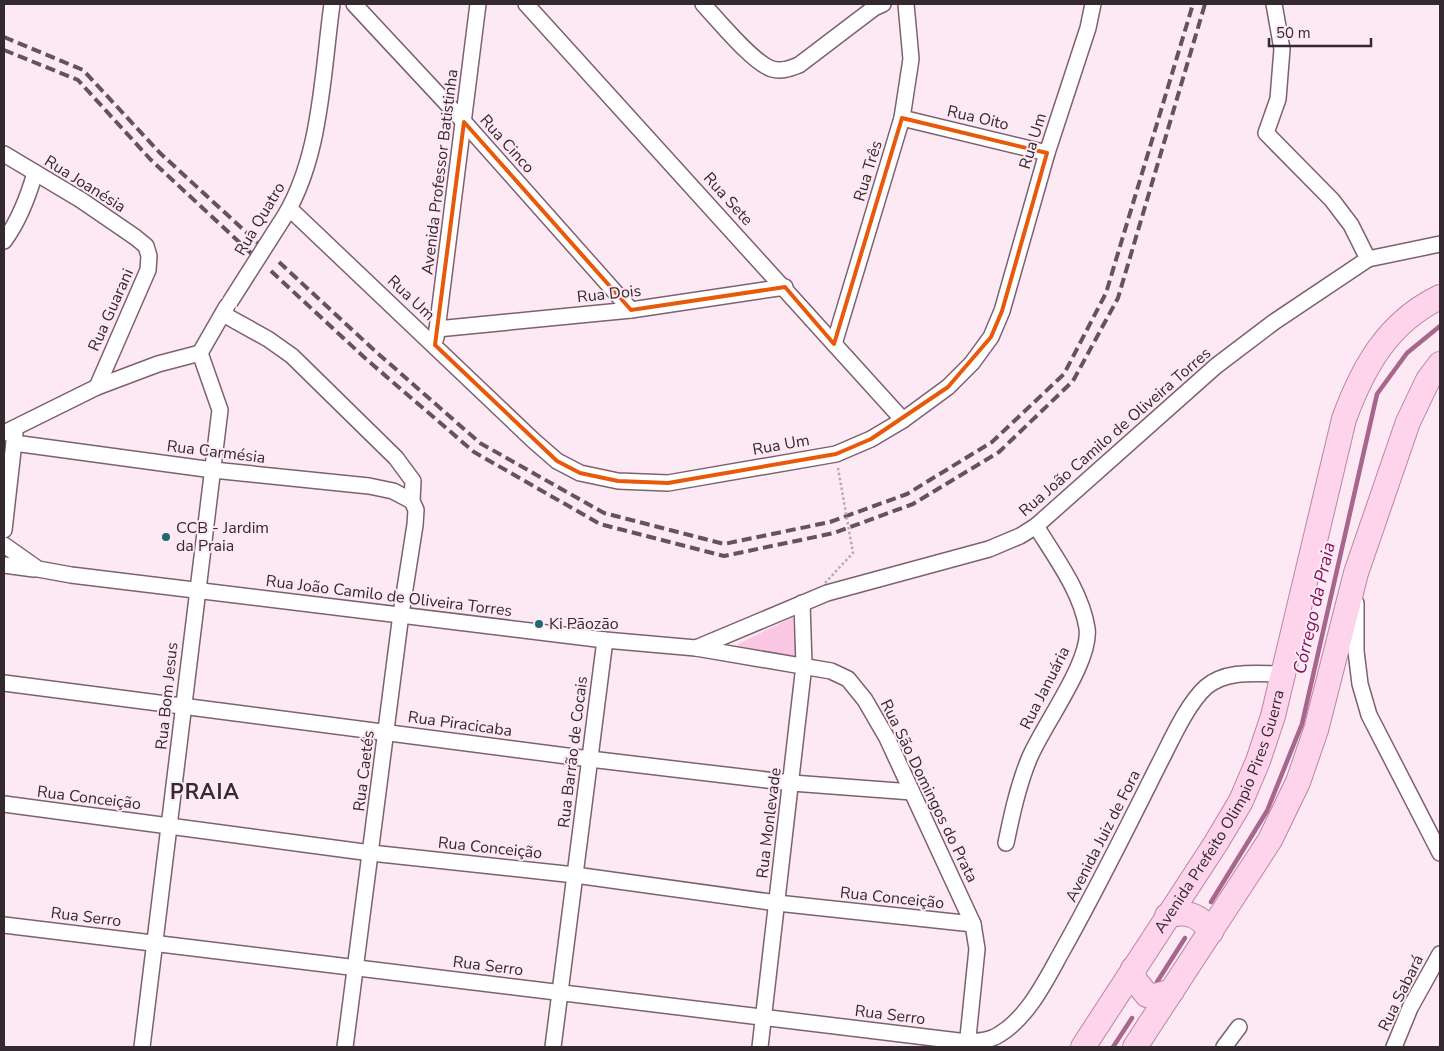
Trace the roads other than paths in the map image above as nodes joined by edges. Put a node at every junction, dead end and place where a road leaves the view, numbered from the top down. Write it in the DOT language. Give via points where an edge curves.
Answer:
graph roads {
  1 [pos="332,4"];
  2 [pos="354,4"];
  3 [pos="478,4"];
  4 [pos="526,4"];
  5 [pos="703,4"];
  6 [pos="906,4"];
  7 [pos="1093,4"];
  8 [pos="1274,4"];
  9 [pos="876,5"];
  10 [pos="902,118"];
  11 [pos="464,122"];
  12 [pos="1046,152"];
  13 [pos="4,154"];
  14 [pos="35,173"];
  15 [pos="290,209"];
  16 [pos="4,241"];
  17 [pos="1440,244"];
  18 [pos="146,246"];
  19 [pos="1368,259"];
  20 [pos="785,287"];
  21 [pos="1440,297"];
  22 [pos="226,308"];
  23 [pos="631,310"];
  24 [pos="437,329"];
  25 [pos="834,344"];
  26 [pos="435,345"];
  27 [pos="200,353"];
  28 [pos="1440,364"];
  29 [pos="97,387"];
  30 [pos="903,420"];
  31 [pos="11,435"];
  32 [pos="212,470"];
  33 [pos="412,501"];
  34 [pos="1036,526"];
  35 [pos="4,530"];
  36 [pos="4,545"];
  37 [pos="4,564"];
  38 [pos="38,569"];
  39 [pos="1356,573"];
  40 [pos="196,591"];
  41 [pos="802,603"];
  42 [pos="402,614"];
  43 [pos="605,640"];
  44 [pos="696,648"];
  45 [pos="804,665"];
  46 [pos="1283,674"];
  47 [pos="4,684"];
  48 [pos="184,706"];
  49 [pos="386,732"];
  50 [pos="590,759"];
  51 [pos="792,783"];
  52 [pos="912,792"];
  53 [pos="4,804"];
  54 [pos="170,826"];
  55 [pos="1006,843"];
  56 [pos="371,853"];
  57 [pos="1440,853"];
  58 [pos="575,875"];
  59 [pos="777,903"];
  60 [pos="1168,916"];
  61 [pos="973,924"];
  62 [pos="4,925"];
  63 [pos="1211,932"];
  64 [pos="156,943"];
  65 [pos="1440,954"];
  66 [pos="356,968"];
  67 [pos="1133,969"];
  68 [pos="1172,991"];
  69 [pos="559,992"];
  70 [pos="763,1016"];
  71 [pos="1239,1027"];
  72 [pos="967,1045"];
  73 [pos="142,1047"];
  74 [pos="346,1047"];
  75 [pos="553,1047"];
  76 [pos="760,1047"];
  77 [pos="1083,1047"];
  78 [pos="1135,1047"];
  79 [pos="1224,1047"];
  80 [pos="1394,1047"];
  1 -- 15 [label="street, Rua Quatro" via="311,149 304,180"];
  2 -- 11 [label="street, Rua Cinco"];
  3 -- 11 [label="street, Avenida Professor Batistinha"];
  4 -- 20 [label="street, Rua Sete"];
  5 -- 9 [label="street" via="759,60 772,69 785,70 800,65"];
  6 -- 10 [label="street, Rua Três" via="911,59"];
  7 -- 12 [label="street, Rua Um"];
  8 -- 19 [label="street" via="1282,49 1278,98 1266,133 1332,200 1351,225"];
  10 -- 12 [label="street, Rua Oito"];
  10 -- 25 [label="street, Rua Três"];
  11 -- 23 [label="street, Rua Cinco"];
  11 -- 24 [label="street, Avenida Professor Batistinha"];
  12 -- 30 [label="street, Rua Um" via="1002,311 991,337 972,363 948,387"];
  13 -- 14 [label="street, Rua Joanésia"];
  14 -- 16 [label="street" via="28,196"];
  14 -- 18 [label="street, Rua Joanésia"];
  15 -- 22 [label="street, Rua Quatro, bridge"];
  15 -- 26 [label="street, Rua Um"];
  17 -- 19 [label="street, Rua João Camilo de Oliveira Torres"];
  18 -- 29 [label="street, Rua Guarani" via="150,256 148,270"];
  19 -- 34 [label="street, Rua João Camilo de Oliveira Torres" via="1274,322 1216,366"];
  20 -- 23 [label="street, Rua Dois"];
  20 -- 25 [label="street, Rua Sete"];
  21 -- 46 [label="main road, Avenida Prefeito Olimpio Pires Guerra" via="1402,323 1379,347 1358,381 1344,419"];
  22 -- 27 [label="street, Rua Quatro"];
  22 -- 33 [label="street, Rua Caetés" via="292,356 408,471 413,480"];
  23 -- 24 [label="street, Rua Dois"];
  24 -- 26 [label="street, Avenida Professor Batistinha"];
  25 -- 30 [label="street, Rua Sete"];
  26 -- 30 [label="street, Rua Um" via="557,461 580,473 618,481 668,483 836,454"];
  27 -- 29 [label="street" via="158,364"];
  27 -- 32 [label="street, Rua Bom Jesus" via="220,410"];
  28 -- 39 [label="main road" via="1428,380 1408,422"];
  29 -- 31 [label="street"];
  31 -- 32 [label="street, Rua Carmésia"];
  31 -- 35 [label="street"];
  32 -- 33 [label="street, Rua Carmésia" via="369,486 392,491"];
  32 -- 40 [label="street, Rua Bom Jesus"];
  33 -- 42 [label="street, Rua Caetés" via="416,510 415,525"];
  34 -- 41 [label="street, Rua João Camilo de Oliveira Torres" via="989,549 827,593"];
  34 -- 55 [label="street, Rua Januária" via="1067,578 1082,609 1087,629 1083,656 1029,759 1016,796"];
  36 -- 38 [label="street, Rua João Camilo de Oliveira Torres"];
  37 -- 38 [label="street"];
  38 -- 40 [label="street, Rua João Camilo de Oliveira Torres"];
  39 -- 57 [label="street" via="1356,651 1360,684 1369,715"];
  39 -- 63 [label="main road" via="1316,730 1298,782 1270,840"];
  40 -- 42 [label="street, Rua João Camilo de Oliveira Torres"];
  40 -- 48 [label="street, Rua Bom Jesus"];
  41 -- 44 [label="street, Rua João Camilo de Oliveira Torres"];
  41 -- 45 [label="street, Rua Monlevade"];
  42 -- 43 [label="street, Rua João Camilo de Oliveira Torres"];
  42 -- 49 [label="street, Rua Caetés"];
  43 -- 44 [label="street, Rua João Camilo de Oliveira Torres"];
  43 -- 50 [label="street, Rua Barrão de Cocais"];
  44 -- 45 [label="street, Rua São Domingos do Prata"];
  45 -- 51 [label="street, Rua Monlevade"];
  45 -- 52 [label="street, Rua São Domingos do Prata" via="848,679 866,700"];
  46 -- 60 [label="main road, Avenida Prefeito Olimpio Pires Guerra" via="1258,761 1241,801"];
  46 -- 72 [label="street, Avenida Juiz de Fora" via="1227,676 1207,686 1174,734 1085,911 1029,1005 1000,1034"];
  47 -- 48 [label="street, Rua Piracicaba"];
  48 -- 49 [label="street, Rua Piracicaba"];
  48 -- 54 [label="street, Rua Bom Jesus"];
  49 -- 50 [label="street, Rua Piracicaba"];
  49 -- 56 [label="street, Rua Caetés"];
  50 -- 51 [label="street, Rua Piracicaba"];
  50 -- 58 [label="street, Rua Barrão de Cocais"];
  51 -- 52 [label="street, Rua Piracicaba"];
  51 -- 59 [label="street, Rua Monlevade"];
  52 -- 61 [label="street, Rua São Domingos do Prata"];
  53 -- 54 [label="street, Rua Conceição"];
  54 -- 56 [label="street, Rua Conceição"];
  54 -- 64 [label="street, Rua Bom Jesus"];
  56 -- 58 [label="street, Rua Conceição"];
  56 -- 66 [label="street, Rua Caetés"];
  58 -- 59 [label="street, Rua Conceição"];
  58 -- 69 [label="street, Rua Barrão de Cocais"];
  59 -- 61 [label="street, Rua Conceição"];
  59 -- 70 [label="street, Rua Monlevade"];
  60 -- 63 [label="main road" via="1194,915"];
  60 -- 67 [label="main road, Avenida Prefeito Olimpio Pires Guerra"];
  61 -- 72 [label="street, Rua São Domingos do Prata" via="977,949"];
  62 -- 64 [label="street, Rua Serro"];
  63 -- 68 [label="main road"];
  64 -- 66 [label="street, Rua Serro"];
  64 -- 73 [label="street, Rua Bom Jesus"];
  65 -- 80 [label="street, Rua Sabará" via="1410,1008"];
  66 -- 69 [label="street, Rua Serro"];
  66 -- 74 [label="street, Rua Caetés"];
  67 -- 68 [label="main road" via="1134,979 1147,995"];
  67 -- 77 [label="main road, Avenida Prefeito Olimpio Pires Guerra"];
  68 -- 78 [label="main road"];
  69 -- 70 [label="street, Rua Serro"];
  69 -- 75 [label="street, Rua Barrão de Cocais"];
  70 -- 72 [label="street, Rua Serro"];
  70 -- 76 [label="street, Rua Monlevade"];
  71 -- 79 [label="street"];
}
